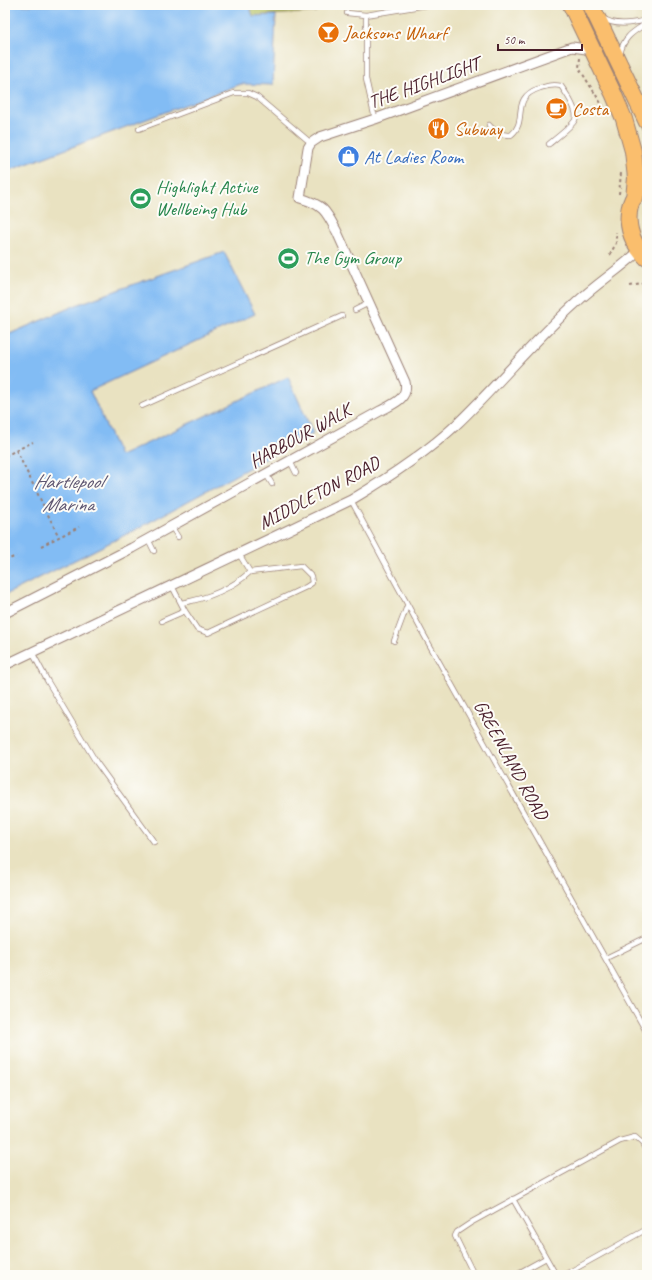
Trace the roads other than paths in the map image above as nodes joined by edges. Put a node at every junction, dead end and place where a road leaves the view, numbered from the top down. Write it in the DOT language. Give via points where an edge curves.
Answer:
graph roads {
  1 [pos="427,5"];
  2 [pos="571,5"];
  3 [pos="592,7"];
  4 [pos="347,13"];
  5 [pos="366,14"];
  6 [pos="647,22"];
  7 [pos="583,29"];
  8 [pos="572,46"];
  9 [pos="586,54"];
  10 [pos="619,64"];
  11 [pos="375,119"];
  12 [pos="647,122"];
  13 [pos="489,125"];
  14 [pos="139,129"];
  15 [pos="311,143"];
  16 [pos="549,144"];
  17 [pos="647,182"];
  18 [pos="626,196"];
  19 [pos="643,255"];
  20 [pos="369,303"];
  21 [pos="355,310"];
  22 [pos="342,316"];
  23 [pos="142,406"];
  24 [pos="290,461"];
  25 [pos="296,473"];
  26 [pos="266,474"];
  27 [pos="272,484"];
  28 [pos="350,500"];
  29 [pos="172,526"];
  30 [pos="178,537"];
  31 [pos="148,539"];
  32 [pos="154,551"];
  33 [pos="239,554"];
  34 [pos="250,572"];
  35 [pos="172,585"];
  36 [pos="181,603"];
  37 [pos="408,606"];
  38 [pos="185,611"];
  39 [pos="5,612"];
  40 [pos="162,621"];
  41 [pos="394,641"];
  42 [pos="32,652"];
  43 [pos="5,665"];
  44 [pos="154,842"];
  45 [pos="647,938"];
  46 [pos="606,958"];
  47 [pos="647,1032"];
  48 [pos="647,1152"];
  49 [pos="513,1199"];
  50 [pos="647,1229"];
  51 [pos="546,1258"];
  52 [pos="474,1275"];
  53 [pos="515,1275"];
  54 [pos="556,1275"];
  55 [pos="564,1275"];
  1 -- 5 [label="lane"];
  2 -- 7 [label="highway"];
  3 -- 6 [label="lane" via="608,22"];
  3 -- 10 [label="highway"];
  4 -- 5 [label="lane"];
  5 -- 11 [label="lane" via="366,79"];
  6 -- 10 [label="lane" via="631,33 622,46"];
  7 -- 8 [label="street"];
  7 -- 9 [label="highway"];
  8 -- 9 [label="street"];
  8 -- 11 [label="street, THE HIGHLIGHT"];
  9 -- 18 [label="highway" via="613,94 624,119 633,151 636,178"];
  10 -- 12 [label="highway"];
  11 -- 15 [label="street, THE HIGHLIGHT" via="320,137"];
  13 -- 16 [label="lane" via="495,132 512,135 518,126 522,102 527,94 555,84 561,86 567,94 576,115 574,121"];
  14 -- 15 [label="lane" via="234,93 248,93"];
  15 -- 20 [label="street, HARBOUR WALK" via="307,152 300,198 312,201 326,211"];
  17 -- 18 [label="highway"];
  18 -- 19 [label="highway" via="632,239"];
  19 -- 28 [label="street, MIDDLETON ROAD" via="605,278 575,303 456,424 420,455"];
  20 -- 21 [label="lane"];
  20 -- 24 [label="street, HARBOUR WALK" via="405,382 404,396"];
  22 -- 23 [label="lane"];
  24 -- 25 [label="lane"];
  24 -- 26 [label="street, HARBOUR WALK"];
  26 -- 27 [label="lane"];
  26 -- 29 [label="street, HARBOUR WALK"];
  28 -- 33 [label="street, MIDDLETON ROAD"];
  28 -- 37 [label="lane, GREENLAND ROAD"];
  29 -- 30 [label="lane"];
  29 -- 31 [label="street, HARBOUR WALK"];
  31 -- 32 [label="lane"];
  31 -- 39 [label="street, HARBOUR WALK"];
  33 -- 34 [label="lane"];
  33 -- 35 [label="street, MIDDLETON ROAD"];
  34 -- 36 [label="lane" via="215,593"];
  34 -- 38 [label="lane" via="301,566 311,576 312,583 208,632 197,629"];
  35 -- 36 [label="lane"];
  35 -- 42 [label="street, MIDDLETON ROAD"];
  36 -- 38 [label="lane"];
  37 -- 41 [label="lane"];
  37 -- 46 [label="lane, GREENLAND ROAD"];
  38 -- 40 [label="lane"];
  42 -- 43 [label="street, MIDDLETON ROAD"];
  42 -- 44 [label="lane" via="96,762"];
  45 -- 46 [label="lane"];
  46 -- 47 [label="lane, GREENLAND ROAD"];
  48 -- 49 [label="lane" via="635,1137 620,1141"];
  49 -- 51 [label="lane"];
  49 -- 52 [label="lane" via="460,1229 455,1236"];
  50 -- 55 [label="lane"];
  51 -- 53 [label="lane"];
  51 -- 54 [label="lane"];
}
